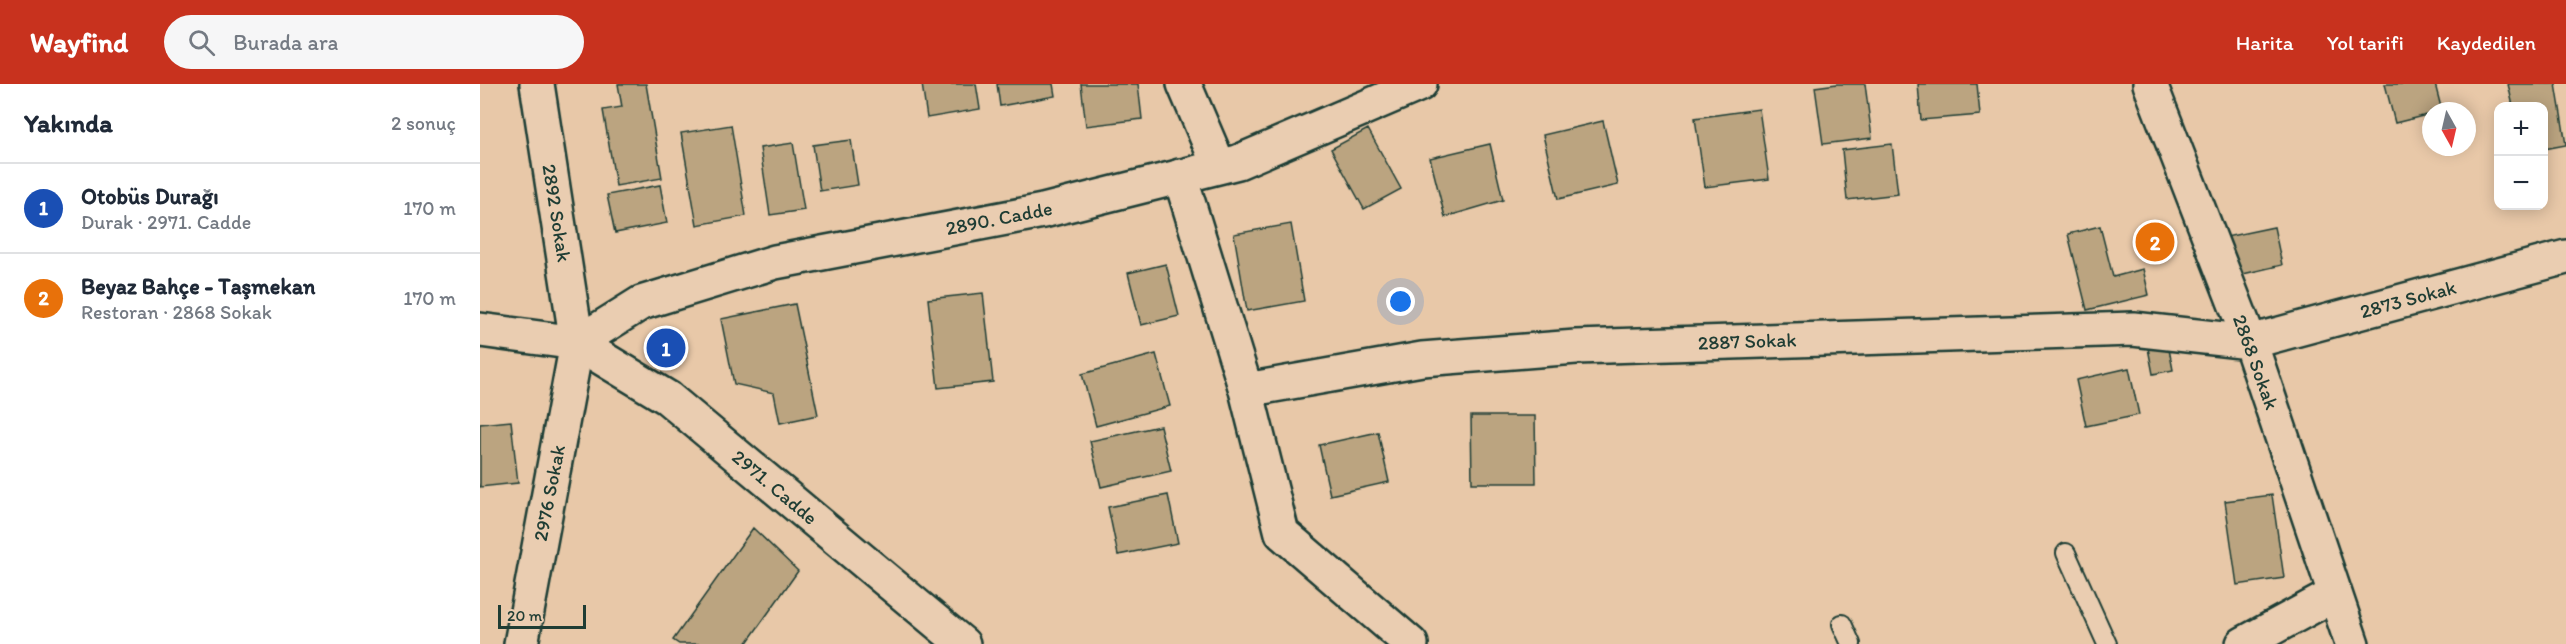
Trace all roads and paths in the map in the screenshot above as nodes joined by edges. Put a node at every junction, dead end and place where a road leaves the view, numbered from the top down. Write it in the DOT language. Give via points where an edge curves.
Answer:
graph roads {
  1 [pos="537,84"];
  2 [pos="1184,84"];
  3 [pos="1420,84"];
  4 [pos="2150,84"];
  5 [pos="1219,166"];
  6 [pos="1180,176"];
  7 [pos="2566,257"];
  8 [pos="480,330"];
  9 [pos="2250,342"];
  10 [pos="578,343"];
  11 [pos="1246,390"];
  12 [pos="2066,553"];
  13 [pos="2335,594"];
  14 [pos="1842,624"];
  15 [pos="521,644"];
  16 [pos="963,644"];
  17 [pos="1411,644"];
  18 [pos="1851,644"];
  19 [pos="2107,644"];
  20 [pos="2243,644"];
  21 [pos="2352,644"];
  1 -- 10 [label="street, 2892 Sokak"];
  2 -- 5 [label="street"];
  3 -- 5 [label="street, 2890. Cadde" via="1238,162"];
  4 -- 9 [label="street, 2868 Sokak"];
  5 -- 6 [label="street, 2890. Cadde"];
  6 -- 10 [label="street, 2890. Cadde" via="1042,211 775,262 640,303"];
  6 -- 11 [label="street"];
  7 -- 9 [label="street, 2873 Sokak"];
  8 -- 10 [label="street"];
  9 -- 11 [label="street, 2887 Sokak" via="2133,329 1576,347 1422,359"];
  9 -- 13 [label="street, 2868 Sokak"];
  10 -- 15 [label="street, 2976 Sokak"];
  10 -- 16 [label="street, 2971. Cadde" via="668,398"];
  11 -- 17 [label="street" via="1282,534"];
  12 -- 19 [label="lane"];
  13 -- 20 [label="street"];
  13 -- 21 [label="street, 2868 Sokak"];
  14 -- 18 [label="lane"];
}
